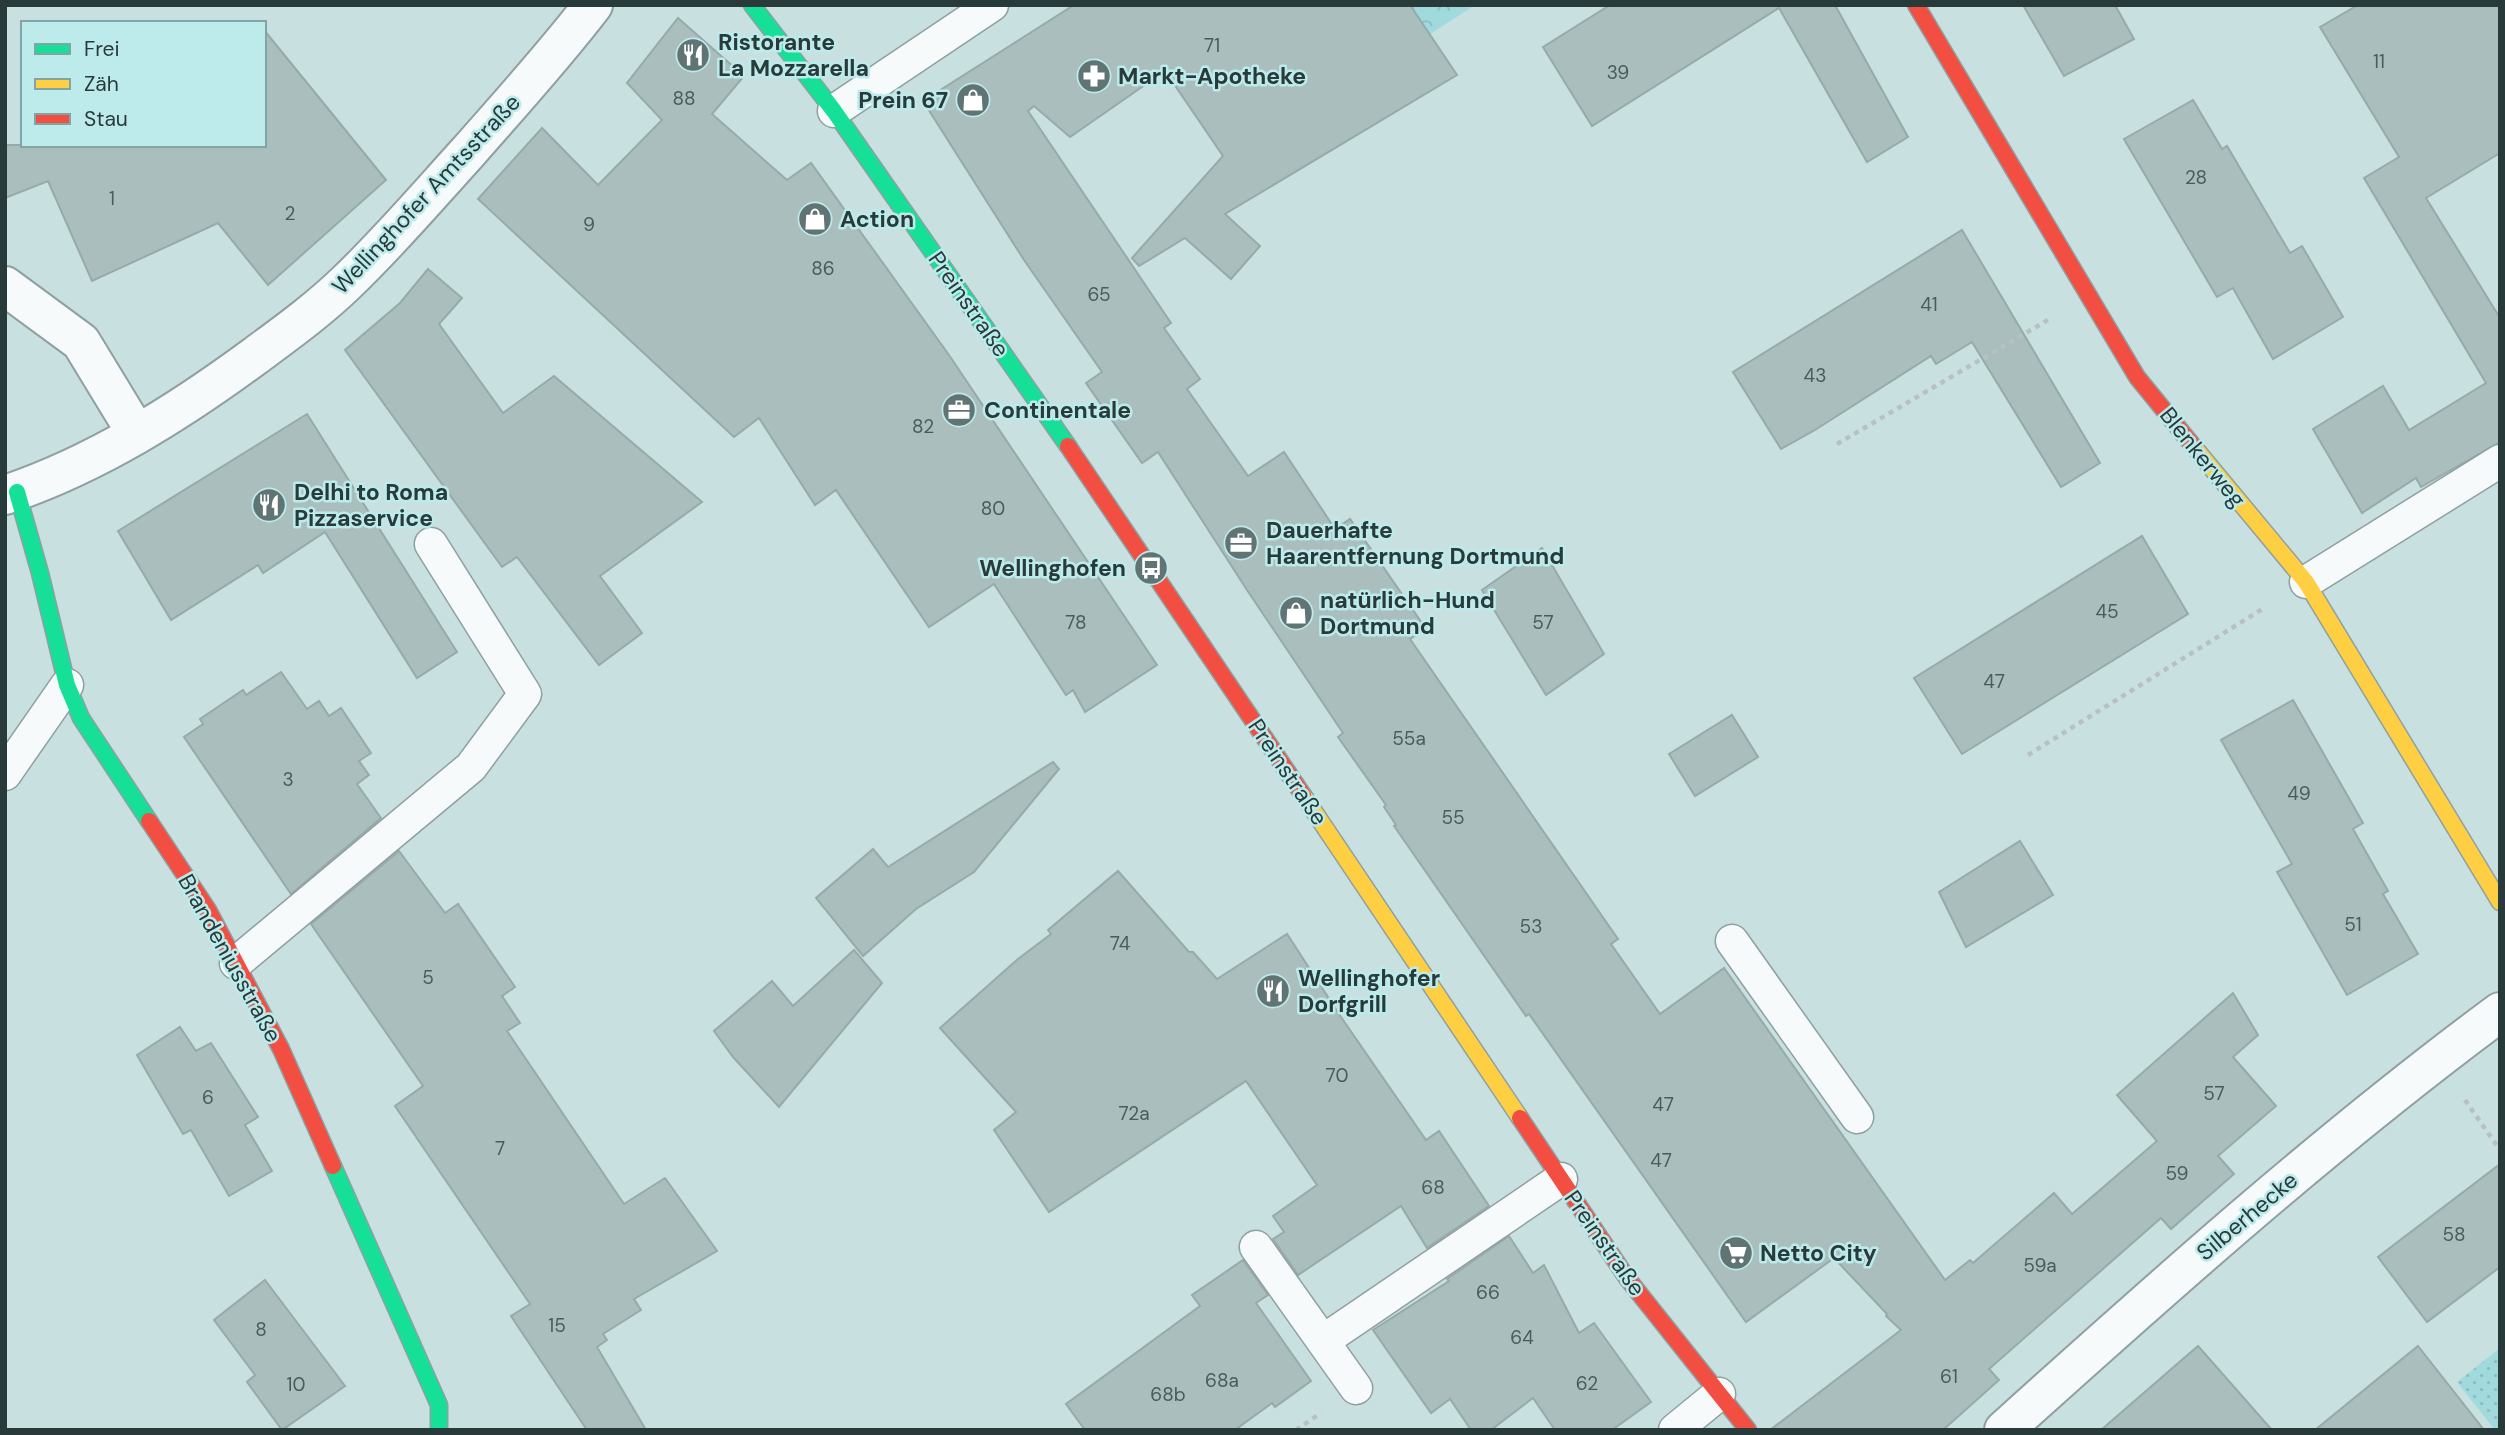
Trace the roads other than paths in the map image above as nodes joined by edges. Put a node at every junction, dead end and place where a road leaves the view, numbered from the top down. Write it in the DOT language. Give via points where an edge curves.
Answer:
graph roads {
  1 [pos="593,5"];
  2 [pos="752,5"];
  3 [pos="992,5"];
  4 [pos="1916,5"];
  5 [pos="834,111"];
  6 [pos="5,286"];
  7 [pos="137,434"];
  8 [pos="2500,461"];
  9 [pos="11,494"];
  10 [pos="431,544"];
  11 [pos="2306,582"];
  12 [pos="67,685"];
  13 [pos="5,774"];
  14 [pos="2500,902"];
  15 [pos="1732,941"];
  16 [pos="236,963"];
  17 [pos="2500,1012"];
  18 [pos="1857,1116"];
  19 [pos="1561,1179"];
  20 [pos="1256,1247"];
  21 [pos="1323,1342"];
  22 [pos="1356,1388"];
  23 [pos="1719,1394"];
  24 [pos="439,1430"];
  25 [pos="1675,1430"];
  26 [pos="1748,1430"];
  27 [pos="2004,1430"];
  1 -- 7 [label="street, Wellinghofer Amtsstraße" via="559,51 345,284 216,384"];
  2 -- 5 [label="street, Preinstraße"];
  3 -- 5 [label="lane"];
  4 -- 11 [label="street, Blenkerweg" via="2137,377"];
  5 -- 19 [label="street, Preinstraße" via="1042,408"];
  6 -- 7 [label="street" via="81,342"];
  7 -- 9 [label="street, Wellinghofer Amtsstraße"];
  8 -- 11 [label="lane"];
  9 -- 12 [label="street, Brandeniusstraße" via="40,573"];
  10 -- 16 [label="lane" via="525,694 471,767"];
  11 -- 14 [label="street, Blenkerweg"];
  12 -- 13 [label="lane"];
  12 -- 16 [label="street, Brandeniusstraße" via="81,718 208,910"];
  15 -- 18 [label="lane"];
  16 -- 24 [label="street, Brandeniusstraße" via="281,1049 439,1405"];
  17 -- 27 [label="street, Silberhecke" via="2170,1281"];
  19 -- 21 [label="lane"];
  19 -- 23 [label="street, Preinstraße" via="1627,1278"];
  20 -- 21 [label="lane"];
  21 -- 22 [label="lane"];
  23 -- 25 [label="lane"];
  23 -- 26 [label="street, Preinstraße"];
}
